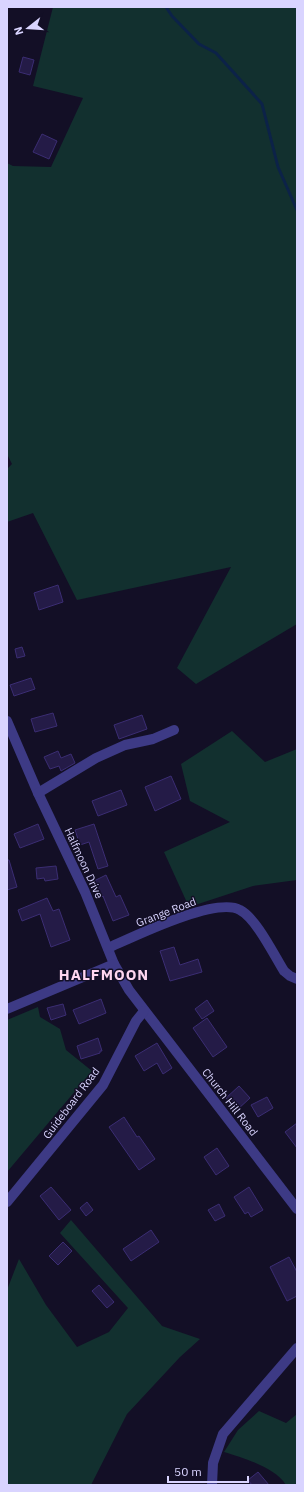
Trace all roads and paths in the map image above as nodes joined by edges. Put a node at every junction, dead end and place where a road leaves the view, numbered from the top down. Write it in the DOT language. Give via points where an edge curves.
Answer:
graph roads {
  1 [pos="7,721"];
  2 [pos="174,730"];
  3 [pos="38,793"];
  4 [pos="108,948"];
  5 [pos="114,964"];
  6 [pos="297,979"];
  7 [pos="7,1009"];
  8 [pos="144,1011"];
  9 [pos="7,1202"];
  10 [pos="297,1209"];
  11 [pos="297,1348"];
  12 [pos="212,1485"];
  1 -- 3 [label="street, Halfmoon Drive"];
  2 -- 3 [label="street" via="153,739 125,745 96,758"];
  3 -- 4 [label="street, Halfmoon Drive" via="85,892"];
  4 -- 5 [label="street, Halfmoon Drive"];
  4 -- 6 [label="street, Grange Road" via="184,916 206,909 231,906 247,915 284,971"];
  5 -- 7 [label="street"];
  5 -- 8 [label="street, Halfmoon Drive"];
  8 -- 9 [label="street, Guideboard Road" via="136,1021 103,1085"];
  8 -- 10 [label="street, Church Hill Road"];
  11 -- 12 [label="street" via="223,1434 213,1463"];
}
